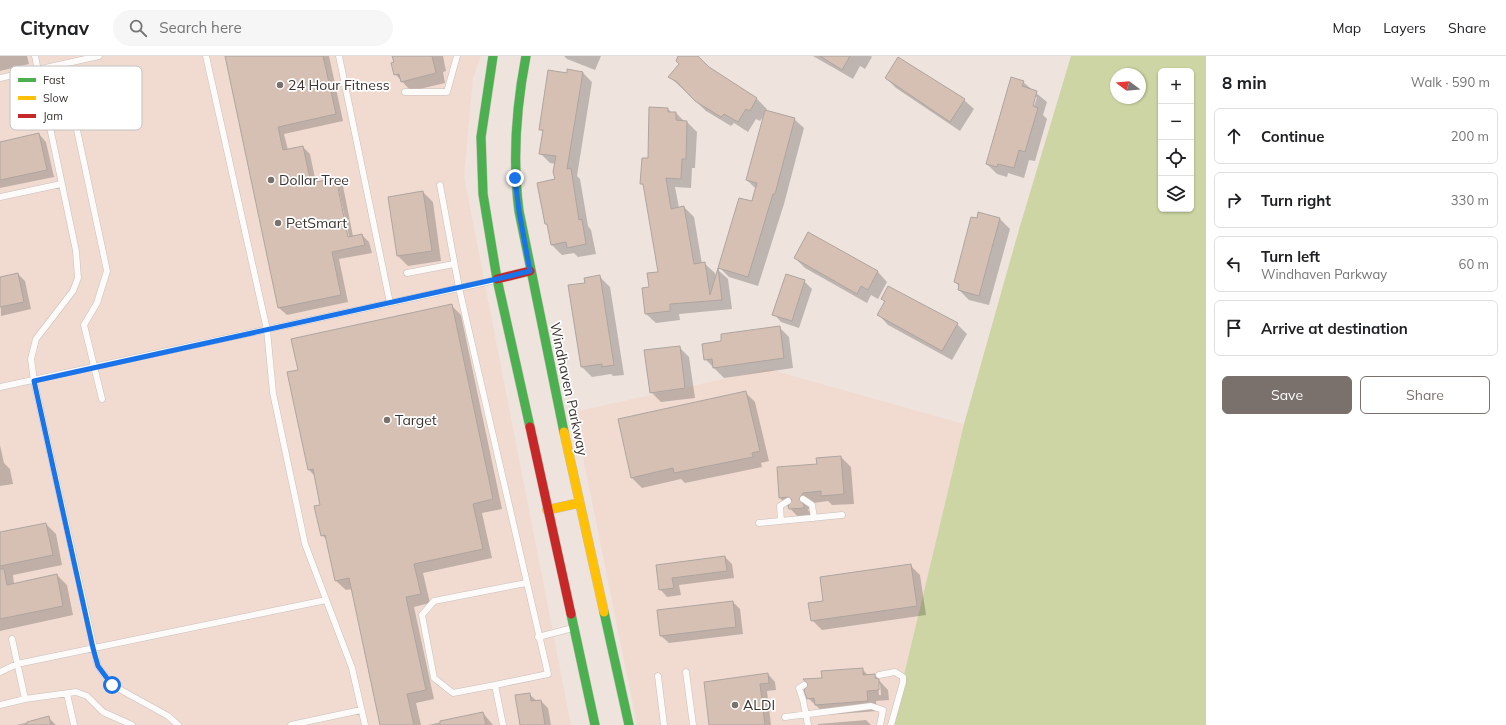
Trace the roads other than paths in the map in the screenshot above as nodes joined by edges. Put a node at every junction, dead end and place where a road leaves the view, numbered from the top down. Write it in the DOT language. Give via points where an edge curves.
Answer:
graph roads {
  1 [pos="35,56"];
  2 [pos="100,56"];
  3 [pos="206,56"];
  4 [pos="339,56"];
  5 [pos="457,56"];
  6 [pos="493,56"];
  7 [pos="526,56"];
  8 [pos="63,64"];
  9 [pos="37,66"];
  10 [pos="55,66"];
  11 [pos="10,76"];
  12 [pos="0,78"];
  13 [pos="405,92"];
  14 [pos="50,130"];
  15 [pos="77,130"];
  16 [pos="61,184"];
  17 [pos="440,185"];
  18 [pos="0,197"];
  19 [pos="454,264"];
  20 [pos="530,271"];
  21 [pos="407,273"];
  22 [pos="497,279"];
  23 [pos="460,288"];
  24 [pos="390,303"];
  25 [pos="267,330"];
  26 [pos="95,368"];
  27 [pos="34,381"];
  28 [pos="0,387"];
  29 [pos="102,399"];
  30 [pos="803,499"];
  31 [pos="788,501"];
  32 [pos="579,503"];
  33 [pos="547,510"];
  34 [pos="842,515"];
  35 [pos="814,518"];
  36 [pos="781,521"];
  37 [pos="759,523"];
  38 [pos="526,583"];
  39 [pos="326,600"];
  40 [pos="573,628"];
  41 [pos="538,637"];
  42 [pos="12,639"];
  43 [pos="93,648"];
  44 [pos="17,664"];
  45 [pos="0,666"];
  46 [pos="10,666"];
  47 [pos="0,672"];
  48 [pos="686,672"];
  49 [pos="879,674"];
  50 [pos="658,676"];
  51 [pos="495,685"];
  52 [pos="804,685"];
  53 [pos="67,694"];
  54 [pos="25,698"];
  55 [pos="0,705"];
  56 [pos="361,710"];
  57 [pos="807,714"];
  58 [pos="785,717"];
  59 [pos="74,725"];
  60 [pos="132,725"];
  61 [pos="178,725"];
  62 [pos="291,725"];
  63 [pos="365,725"];
  64 [pos="503,725"];
  65 [pos="595,725"];
  66 [pos="629,725"];
  67 [pos="664,725"];
  68 [pos="693,725"];
  69 [pos="808,725"];
  70 [pos="880,725"];
  71 [pos="891,725"];
  1 -- 9 [label="lane"];
  2 -- 8 [label="lane"];
  3 -- 25 [label="lane"];
  4 -- 24 [label="lane"];
  5 -- 13 [label="lane" via="447,92"];
  6 -- 22 [label="main road" via="483,109 482,153 483,194"];
  7 -- 20 [label="main road, Windhaven Parkway" via="518,102 514,163 519,211"];
  8 -- 10 [label="lane"];
  11 -- 12 [label="lane"];
  14 -- 16 [label="lane"];
  15 -- 26 [label="lane" via="107,271 98,303 84,325"];
  16 -- 18 [label="lane"];
  16 -- 27 [label="lane" via="76,251 78,278 73,291 36,339 31,359"];
  17 -- 19 [label="lane"];
  19 -- 21 [label="lane"];
  19 -- 23 [label="lane"];
  20 -- 22 [label="main road"];
  20 -- 32 [label="main road, Windhaven Parkway"];
  22 -- 23 [label="lane"];
  22 -- 33 [label="main road"];
  23 -- 24 [label="lane"];
  23 -- 38 [label="lane"];
  24 -- 25 [label="lane"];
  25 -- 26 [label="lane"];
  25 -- 39 [label="lane" via="274,393 304,537"];
  26 -- 27 [label="lane"];
  26 -- 29 [label="lane"];
  27 -- 28 [label="lane"];
  27 -- 43 [label="lane"];
  30 -- 35 [label="lane" via="812,505"];
  31 -- 36 [label="lane" via="780,506"];
  32 -- 33 [label="main road"];
  32 -- 66 [label="main road, Windhaven Parkway"];
  33 -- 40 [label="main road"];
  34 -- 35 [label="lane"];
  35 -- 36 [label="lane"];
  36 -- 37 [label="lane"];
  38 -- 41 [label="lane"];
  38 -- 51 [label="lane" via="434,601 422,615 434,678 453,693"];
  39 -- 43 [label="lane"];
  39 -- 56 [label="lane" via="352,668"];
  40 -- 41 [label="lane"];
  40 -- 65 [label="main road"];
  41 -- 51 [label="lane" via="548,674"];
  42 -- 44 [label="lane"];
  43 -- 44 [label="lane"];
  43 -- 61 [label="lane" via="98,666 112,685 168,716"];
  44 -- 46 [label="lane"];
  44 -- 54 [label="lane"];
  45 -- 46 [label="lane"];
  46 -- 47 [label="lane"];
  48 -- 68 [label="lane"];
  49 -- 71 [label="lane" via="895,672 903,677"];
  50 -- 67 [label="lane"];
  51 -- 64 [label="lane"];
  52 -- 57 [label="lane" via="799,688 799,693 804,700"];
  53 -- 54 [label="lane"];
  53 -- 59 [label="lane"];
  53 -- 60 [label="lane" via="76,692 87,696 103,712"];
  54 -- 55 [label="lane"];
  56 -- 62 [label="lane"];
  56 -- 63 [label="lane"];
  57 -- 58 [label="lane"];
  57 -- 69 [label="lane"];
  57 -- 70 [label="lane" via="871,706 884,710"];
}
